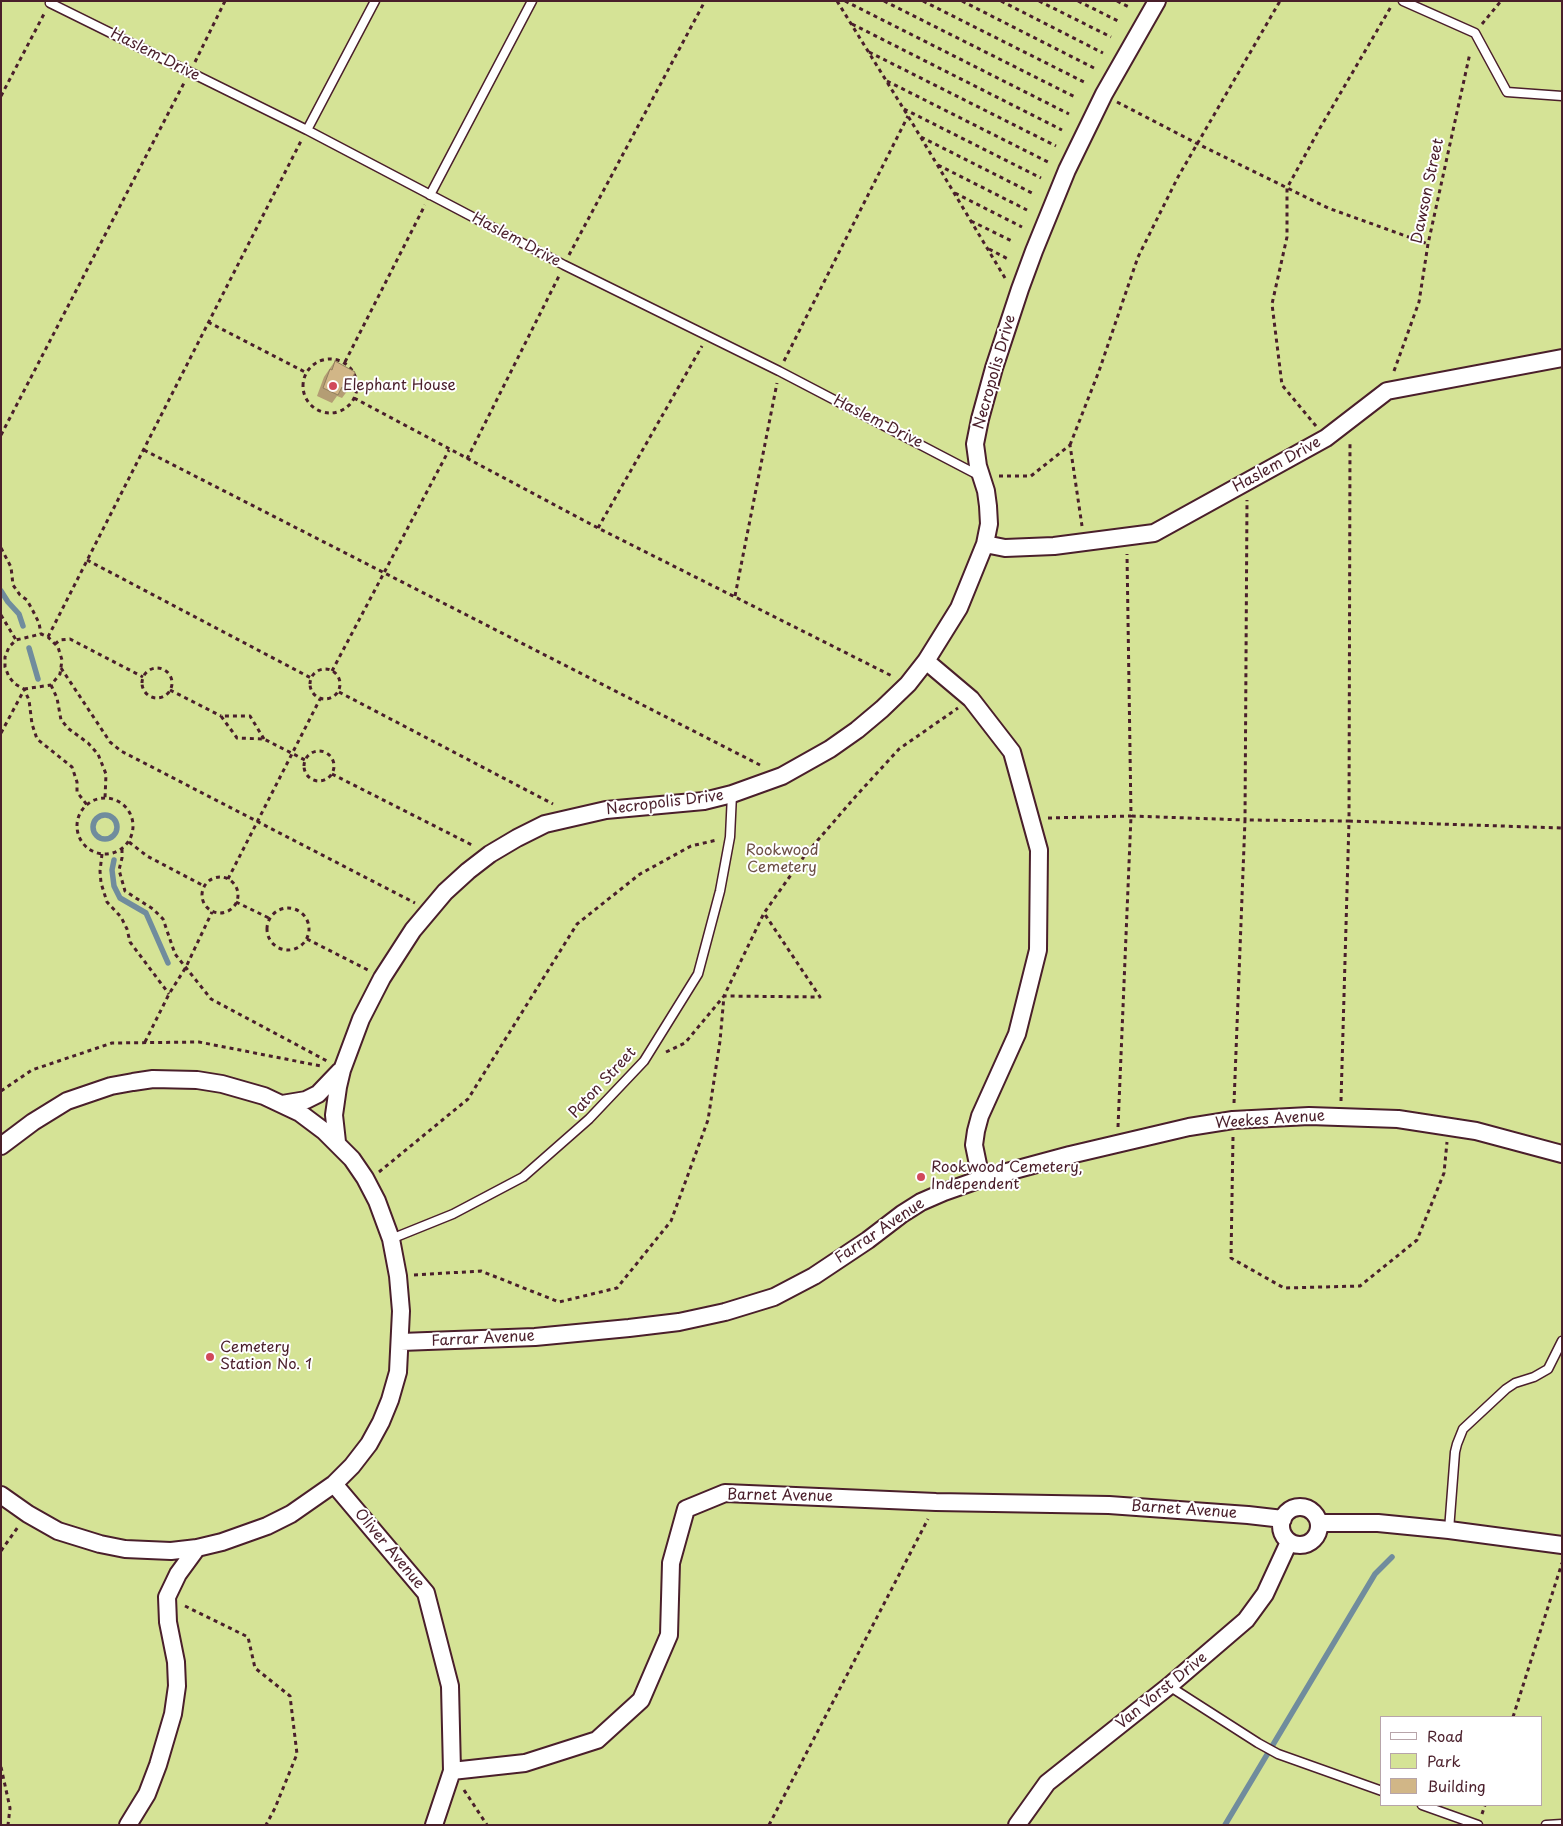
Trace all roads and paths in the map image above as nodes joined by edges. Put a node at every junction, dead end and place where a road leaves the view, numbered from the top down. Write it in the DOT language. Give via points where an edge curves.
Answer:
graph roads {
  1 [pos="225,1"];
  2 [pos="375,1"];
  3 [pos="532,1"];
  4 [pos="705,1"];
  5 [pos="837,1"];
  6 [pos="845,1"];
  7 [pos="884,1"];
  8 [pos="922,1"];
  9 [pos="962,1"];
  10 [pos="1001,1"];
  11 [pos="1039,1"];
  12 [pos="1078,1"];
  13 [pos="1117,1"];
  14 [pos="1157,1"];
  15 [pos="1280,1"];
  16 [pos="1394,1"];
  17 [pos="1403,1"];
  18 [pos="1501,1"];
  19 [pos="50,2"];
  20 [pos="1129,7"];
  21 [pos="1120,22"];
  22 [pos="851,24"];
  23 [pos="1474,33"];
  24 [pos="1111,37"];
  25 [pos="869,52"];
  26 [pos="1103,53"];
  27 [pos="1094,68"];
  28 [pos="189,72"];
  29 [pos="886,80"];
  30 [pos="1084,82"];
  31 [pos="1104,94"];
  32 [pos="1,96"];
  33 [pos="1562,96"];
  34 [pos="1077,98"];
  35 [pos="904,109"];
  36 [pos="1069,114"];
  37 [pos="908,116"];
  38 [pos="307,130"];
  39 [pos="1062,130"];
  40 [pos="920,137"];
  41 [pos="1198,144"];
  42 [pos="1056,146"];
  43 [pos="1048,162"];
  44 [pos="938,165"];
  45 [pos="1041,178"];
  46 [pos="1287,188"];
  47 [pos="954,193"];
  48 [pos="1034,194"];
  49 [pos="430,195"];
  50 [pos="1027,210"];
  51 [pos="971,221"];
  52 [pos="1022,226"];
  53 [pos="1014,242"];
  54 [pos="1428,244"];
  55 [pos="987,248"];
  56 [pos="1008,259"];
  57 [pos="564,265"];
  58 [pos="1020,289"];
  59 [pos="208,322"];
  60 [pos="708,336"];
  61 [pos="1562,358"];
  62 [pos="345,362"];
  63 [pos="779,371"];
  64 [pos="307,373"];
  65 [pos="1387,391"];
  66 [pos="354,398"];
  67 [pos="1350,419"];
  68 [pos="1,436"];
  69 [pos="1326,438"];
  70 [pos="1070,445"];
  71 [pos="144,450"];
  72 [pos="449,450"];
  73 [pos="467,459"];
  74 [pos="982,477"];
  75 [pos="1247,482"];
  76 [pos="598,528"];
  77 [pos="1126,537"];
  78 [pos="1084,542"];
  79 [pos="986,544"];
  80 [pos="1,548"];
  81 [pos="88,560"];
  82 [pos="384,572"];
  83 [pos="736,596"];
  84 [pos="1,615"];
  85 [pos="40,634"];
  86 [pos="48,637"];
  87 [pos="16,640"];
  88 [pos="55,644"];
  89 [pos="926,661"];
  90 [pos="61,668"];
  91 [pos="332,671"];
  92 [pos="143,676"];
  93 [pos="311,678"];
  94 [pos="908,684"];
  95 [pos="51,685"];
  96 [pos="24,689"];
  97 [pos="170,690"];
  98 [pos="339,692"];
  99 [pos="320,699"];
  100 [pos="971,699"];
  101 [pos="221,716"];
  102 [pos="1,734"];
  103 [pos="264,739"];
  104 [pos="292,753"];
  105 [pos="304,760"];
  106 [pos="332,774"];
  107 [pos="782,776"];
  108 [pos="732,794"];
  109 [pos="105,798"];
  110 [pos="87,805"];
  111 [pos="576,816"];
  112 [pos="1131,816"];
  113 [pos="1030,818"];
  114 [pos="1245,820"];
  115 [pos="258,821"];
  116 [pos="1349,821"];
  117 [pos="1562,828"];
  118 [pos="730,837"];
  119 [pos="129,842"];
  120 [pos="122,849"];
  121 [pos="102,854"];
  122 [pos="490,854"];
  123 [pos="228,879"];
  124 [pos="204,886"];
  125 [pos="236,902"];
  126 [pos="429,910"];
  127 [pos="212,912"];
  128 [pos="764,913"];
  129 [pos="270,919"];
  130 [pos="307,938"];
  131 [pos="186,968"];
  132 [pos="382,978"];
  133 [pos="169,994"];
  134 [pos="724,996"];
  135 [pos="145,1042"];
  136 [pos="644,1061"];
  137 [pos="342,1070"];
  138 [pos="1,1091"];
  139 [pos="282,1104"];
  140 [pos="1340,1116"];
  141 [pos="1234,1120"];
  142 [pos="1449,1126"];
  143 [pos="337,1142"];
  144 [pos="1117,1143"];
  145 [pos="1,1146"];
  146 [pos="1562,1154"];
  147 [pos="365,1178"];
  148 [pos="982,1179"];
  149 [pos="391,1239"];
  150 [pos="398,1276"];
  151 [pos="1562,1341"];
  152 [pos="401,1342"];
  153 [pos="334,1484"];
  154 [pos="1,1495"];
  155 [pos="936,1502"];
  156 [pos="28,1514"];
  157 [pos="1283,1519"];
  158 [pos="1319,1523"];
  159 [pos="1449,1530"];
  160 [pos="1289,1542"];
  161 [pos="1562,1545"];
  162 [pos="197,1548"];
  163 [pos="1,1551"];
  164 [pos="1562,1562"];
  165 [pos="167,1597"];
  166 [pos="1169,1686"];
  167 [pos="1513,1716"];
  168 [pos="1,1768"];
  169 [pos="452,1771"];
  170 [pos="1380,1790"];
  171 [pos="1425,1806"];
  172 [pos="1562,1824"];
  173 [pos="8,1825"];
  174 [pos="128,1825"];
  175 [pos="266,1825"];
  176 [pos="434,1825"];
  177 [pos="486,1825"];
  178 [pos="769,1825"];
  179 [pos="1017,1825"];
  180 [pos="1478,1825"];
  181 [pos="1546,1825"];
  1 -- 28 [label="path"];
  2 -- 38 [label="lane"];
  3 -- 49 [label="lane"];
  4 -- 57 [label="path"];
  5 -- 22 [label="path"];
  6 -- 36 [label="path"];
  7 -- 34 [label="path"];
  8 -- 30 [label="path"];
  9 -- 27 [label="path"];
  10 -- 26 [label="path"];
  11 -- 24 [label="path"];
  12 -- 21 [label="path"];
  13 -- 20 [label="path"];
  14 -- 31 [label="street, Necropolis Drive"];
  15 -- 41 [label="path"];
  16 -- 46 [label="path"];
  17 -- 23 [label="lane"];
  18 -- 23 [label="path, Dawson Street"];
  19 -- 28 [label="lane, Haslem Drive"];
  19 -- 32 [label="path"];
  22 -- 25 [label="path"];
  22 -- 39 [label="path"];
  23 -- 33 [label="lane" via="1507,92"];
  23 -- 54 [label="path, Dawson Street"];
  25 -- 29 [label="path"];
  25 -- 42 [label="path"];
  28 -- 38 [label="lane, Haslem Drive"];
  28 -- 68 [label="path"];
  29 -- 35 [label="path"];
  29 -- 43 [label="path"];
  31 -- 41 [label="path"];
  31 -- 58 [label="street, Necropolis Drive" via="1056,195"];
  35 -- 37 [label="path"];
  35 -- 45 [label="path"];
  37 -- 40 [label="path"];
  37 -- 63 [label="path"];
  38 -- 49 [label="lane, Haslem Drive"];
  38 -- 59 [label="path"];
  40 -- 44 [label="path"];
  40 -- 48 [label="path"];
  41 -- 46 [label="path"];
  41 -- 70 [label="path" via="1138,257"];
  44 -- 47 [label="path"];
  44 -- 50 [label="path"];
  46 -- 54 [label="path" via="1328,208"];
  46 -- 69 [label="path" via="1287,237 1272,304 1282,384"];
  47 -- 51 [label="path"];
  47 -- 52 [label="path"];
  49 -- 57 [label="lane, Haslem Drive"];
  49 -- 62 [label="path"];
  51 -- 53 [label="path"];
  51 -- 55 [label="path"];
  54 -- 65 [label="path, Dawson Street" via="1419,302"];
  55 -- 56 [label="path"];
  55 -- 58 [label="path" via="1009,284"];
  57 -- 60 [label="lane, Haslem Drive"];
  57 -- 73 [label="path"];
  58 -- 74 [label="street, Necropolis Drive" via="977,431 976,456"];
  59 -- 64 [label="path"];
  59 -- 71 [label="path"];
  60 -- 63 [label="lane, Haslem Drive"];
  60 -- 76 [label="path"];
  61 -- 65 [label="street, Haslem Drive"];
  62 -- 64 [label="path" via="333,359 318,362"];
  62 -- 66 [label="path" via="357,381"];
  63 -- 74 [label="lane, Haslem Drive"];
  63 -- 83 [label="path"];
  64 -- 66 [label="path" via="304,381 306,398 318,410 334,413 349,405"];
  65 -- 67 [label="street, Haslem Drive"];
  66 -- 72 [label="path"];
  67 -- 69 [label="street, Haslem Drive"];
  67 -- 116 [label="path"];
  69 -- 75 [label="street, Haslem Drive"];
  70 -- 74 [label="path" via="1031,476"];
  70 -- 78 [label="path"];
  71 -- 81 [label="path"];
  71 -- 82 [label="path"];
  72 -- 73 [label="path"];
  72 -- 82 [label="path"];
  73 -- 76 [label="path"];
  74 -- 79 [label="street, Necropolis Drive" via="988,506"];
  75 -- 77 [label="street, Haslem Drive" via="1154,534"];
  75 -- 114 [label="path"];
  76 -- 83 [label="path"];
  77 -- 78 [label="street, Haslem Drive"];
  77 -- 112 [label="path"];
  78 -- 79 [label="street, Haslem Drive" via="1024,548"];
  79 -- 89 [label="street, Necropolis Drive" via="959,608"];
  80 -- 85 [label="path" via="11,567 13,585 27,600 39,623"];
  81 -- 86 [label="path"];
  81 -- 93 [label="path"];
  82 -- 91 [label="path"];
  82 -- 107 [label="path"];
  83 -- 94 [label="path"];
  84 -- 87 [label="path"];
  85 -- 86 [label="path"];
  85 -- 87 [label="path"];
  86 -- 88 [label="path"];
  87 -- 96 [label="path" via="9,648 6,667 15,684"];
  88 -- 90 [label="path" via="62,660"];
  88 -- 92 [label="path" via="70,639"];
  89 -- 94 [label="street, Necropolis Drive"];
  89 -- 100 [label="street"];
  90 -- 95 [label="path"];
  90 -- 115 [label="path" via="110,742 121,751"];
  91 -- 93 [label="path" via="320,670"];
  91 -- 98 [label="path" via="340,680"];
  92 -- 97 [label="path" via="154,668 164,670 172,681"];
  92 -- 97 [label="path" via="144,692 152,698 162,697"];
  93 -- 99 [label="path" via="311,690"];
  94 -- 107 [label="street, Necropolis Drive" via="844,740"];
  95 -- 96 [label="path"];
  95 -- 109 [label="path" via="61,720 98,754 106,774"];
  96 -- 102 [label="path"];
  96 -- 110 [label="path" via="37,739 72,767 77,792"];
  97 -- 101 [label="path"];
  98 -- 99 [label="path" via="328,700"];
  98 -- 111 [label="path"];
  99 -- 104 [label="path"];
  100 -- 113 [label="street" via="1012,752"];
  100 -- 128 [label="path" via="899,749 805,855"];
  101 -- 103 [label="path" via="237,738"];
  101 -- 103 [label="path" via="250,716"];
  103 -- 104 [label="path"];
  104 -- 105 [label="path"];
  104 -- 115 [label="path"];
  105 -- 106 [label="path" via="305,774 312,780 321,782"];
  105 -- 106 [label="path" via="311,753 324,752 333,761"];
  106 -- 122 [label="path"];
  107 -- 108 [label="street, Necropolis Drive"];
  108 -- 111 [label="street, Necropolis Drive" via="704,801"];
  108 -- 118 [label="lane, Paton Street"];
  109 -- 110 [label="path"];
  109 -- 119 [label="path" via="115,800 130,813 133,822"];
  110 -- 121 [label="path" via="81,812 77,830 85,847"];
  111 -- 122 [label="street, Necropolis Drive" via="546,824"];
  112 -- 113 [label="path"];
  112 -- 114 [label="path"];
  112 -- 144 [label="path"];
  113 -- 148 [label="street" via="1039,850 1038,950 1017,1034 976,1131 974,1145"];
  114 -- 116 [label="path"];
  114 -- 141 [label="path"];
  115 -- 123 [label="path"];
  115 -- 126 [label="path"];
  116 -- 117 [label="path"];
  116 -- 140 [label="path"];
  118 -- 136 [label="lane, Paton Street" via="720,892 698,974"];
  118 -- 147 [label="path" via="691,846 640,874 577,924 468,1099 381,1172"];
  119 -- 120 [label="path"];
  119 -- 124 [label="path" via="147,856"];
  120 -- 121 [label="path"];
  120 -- 131 [label="path" via="119,870 125,891 163,919 175,954"];
  121 -- 133 [label="path" via="101,883 107,902 121,917 130,942"];
  122 -- 126 [label="street, Necropolis Drive"];
  123 -- 124 [label="path" via="217,877"];
  123 -- 125 [label="path" via="236,887"];
  124 -- 127 [label="path" via="202,898"];
  125 -- 127 [label="path" via="223,913"];
  125 -- 129 [label="path"];
  126 -- 132 [label="street, Necropolis Drive"];
  127 -- 131 [label="path"];
  128 -- 134 [label="path"];
  128 -- 134 [label="path" via="820,997"];
  129 -- 130 [label="path" via="275,913 288,908 301,913 308,924"];
  129 -- 130 [label="path" via="269,938 278,947 291,950"];
  130 -- 132 [label="path"];
  131 -- 133 [label="path"];
  131 -- 137 [label="path" via="211,999"];
  132 -- 137 [label="street, Necropolis Drive" via="361,1019"];
  133 -- 135 [label="path"];
  134 -- 136 [label="path" via="685,1043"];
  134 -- 150 [label="path" via="708,1120 698,1148 671,1221 617,1288 559,1302 481,1271"];
  135 -- 137 [label="path" via="199,1042"];
  135 -- 138 [label="path" via="112,1043 32,1070"];
  136 -- 149 [label="lane, Paton Street" via="590,1119 523,1177 453,1214"];
  137 -- 139 [label="street, Necropolis Drive" via="318,1094 306,1100"];
  137 -- 143 [label="street, Necropolis Drive" via="334,1115"];
  139 -- 143 [label="street" via="313,1122"];
  139 -- 145 [label="street" via="214,1082 143,1081 111,1086 67,1101"];
  140 -- 141 [label="street, Weekes Avenue"];
  140 -- 142 [label="street, Weekes Avenue"];
  141 -- 142 [label="path" via="1231,1258 1284,1288 1360,1286 1417,1240 1444,1172"];
  141 -- 144 [label="street, Weekes Avenue"];
  142 -- 146 [label="street, Weekes Avenue" via="1504,1137"];
  143 -- 147 [label="street"];
  144 -- 148 [label="street, Weekes Avenue"];
  147 -- 149 [label="street"];
  148 -- 152 [label="street, Farrar Avenue" via="921,1202 847,1255 774,1297 725,1312 679,1322 563,1334"];
  149 -- 150 [label="street"];
  150 -- 152 [label="street"];
  151 -- 159 [label="lane" via="1548,1369 1506,1389 1463,1429 1455,1452"];
  152 -- 153 [label="street" via="398,1372 381,1422 364,1451"];
  153 -- 162 [label="street" via="291,1514 267,1526"];
  153 -- 169 [label="street, Oliver Avenue" via="426,1593 450,1686"];
  154 -- 156 [label="street"];
  155 -- 157 [label="street, Barnet Avenue" via="1109,1505"];
  155 -- 169 [label="street, Barnet Avenue" via="725,1493 686,1509 672,1563 669,1635 642,1700 597,1740 525,1763"];
  155 -- 178 [label="path"];
  156 -- 162 [label="street" via="58,1531 100,1544 146,1551"];
  156 -- 163 [label="path"];
  157 -- 158 [label="street" via="1291,1510 1302,1507 1313,1512"];
  157 -- 160 [label="street" via="1282,1532"];
  158 -- 159 [label="street"];
  158 -- 160 [label="street" via="1317,1535 1308,1544"];
  159 -- 161 [label="street"];
  160 -- 166 [label="street, Van Vorst Drive" via="1265,1594 1246,1620"];
  162 -- 165 [label="street" via="178,1574"];
  164 -- 167 [label="path"];
  165 -- 174 [label="street" via="178,1686 158,1765 147,1794"];
  165 -- 175 [label="path" via="248,1637 255,1668 290,1696 297,1754"];
  166 -- 170 [label="lane" via="1278,1754"];
  166 -- 179 [label="street, Van Vorst Drive" via="1047,1783"];
  168 -- 173 [label="path" via="10,1808"];
  169 -- 176 [label="street, Oliver Avenue"];
  169 -- 177 [label="path"];
  171 -- 180 [label="lane"];
  172 -- 181 [label="lane"];
}
